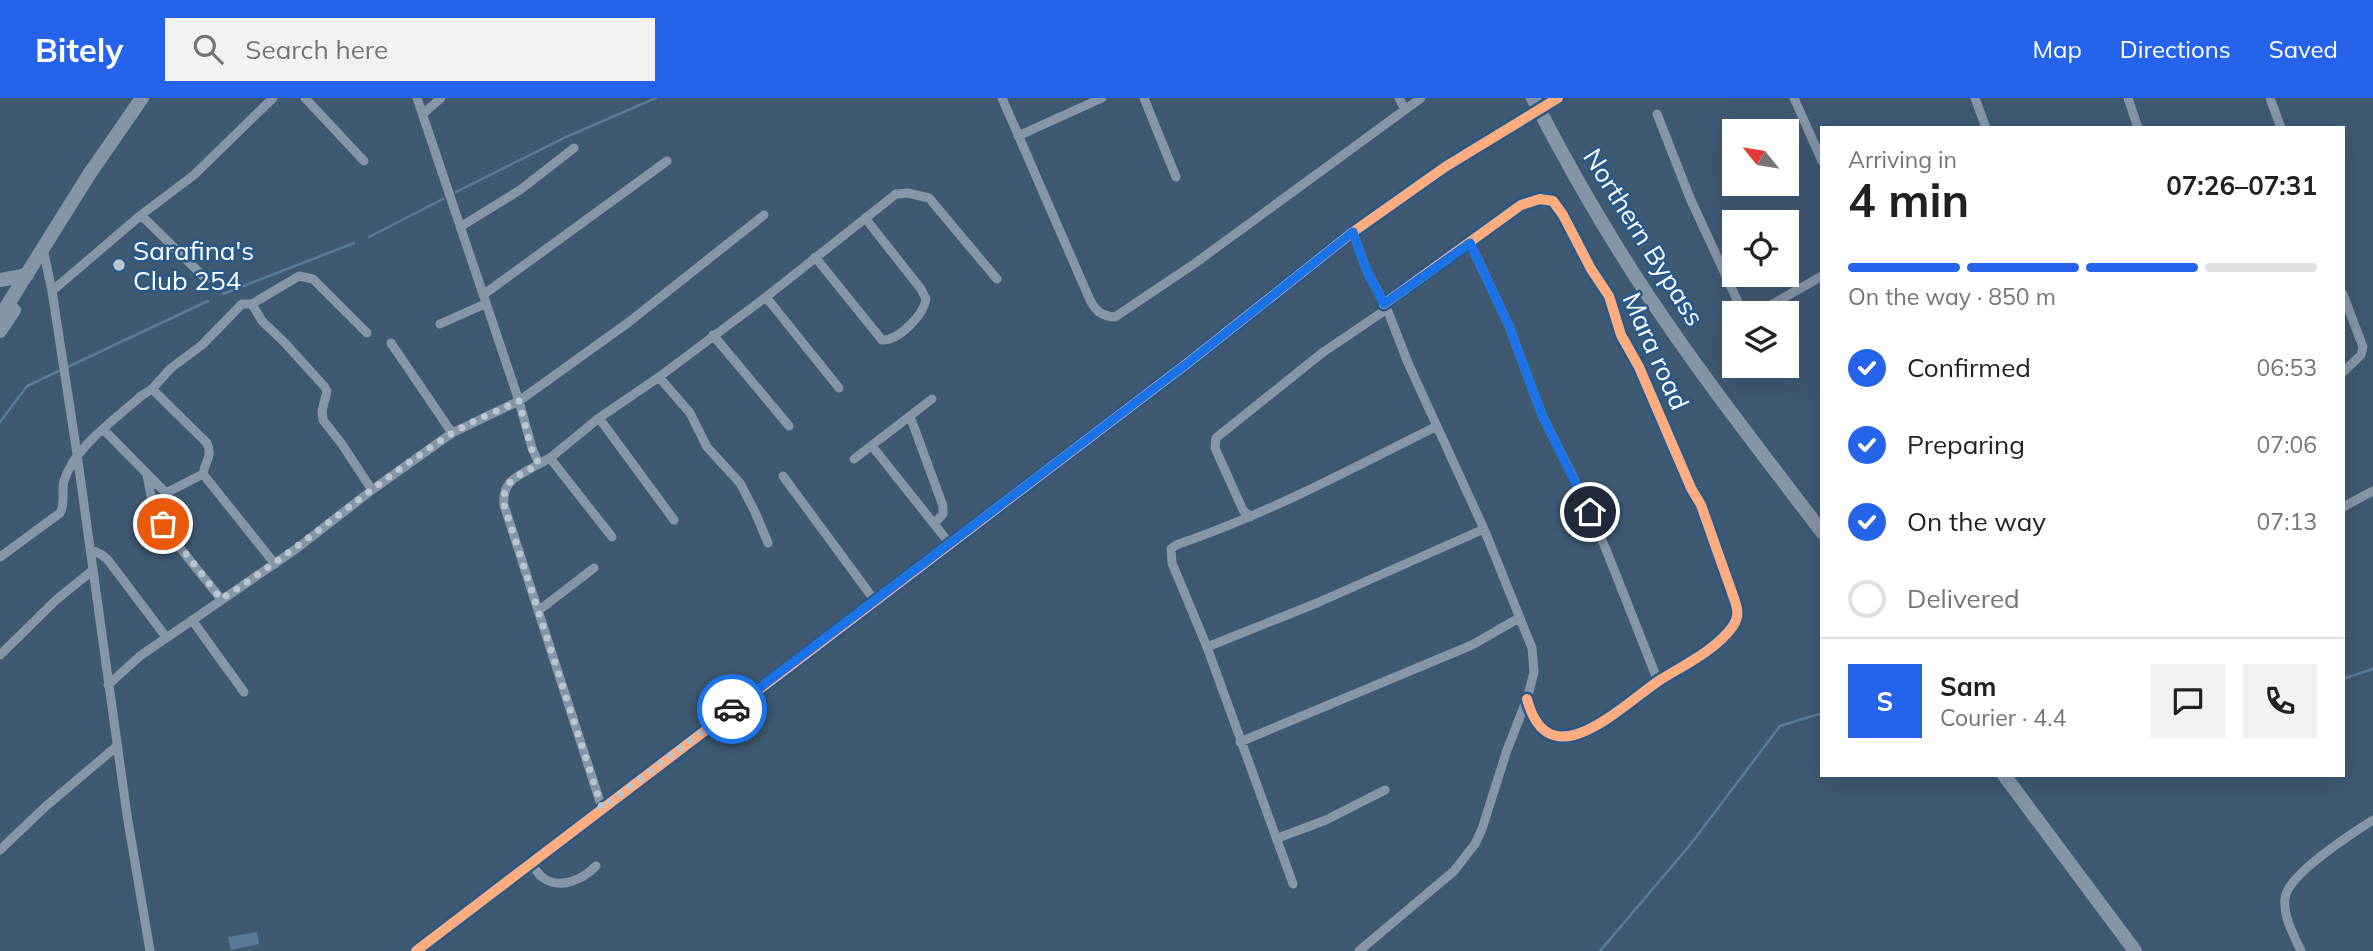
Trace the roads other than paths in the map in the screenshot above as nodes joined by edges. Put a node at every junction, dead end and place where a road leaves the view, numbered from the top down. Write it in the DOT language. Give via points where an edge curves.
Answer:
graph roads {
  1 [pos="142,98"];
  2 [pos="273,98"];
  3 [pos="305,98"];
  4 [pos="417,98"];
  5 [pos="441,98"];
  6 [pos="1002,98"];
  7 [pos="1102,98"];
  8 [pos="1144,98"];
  9 [pos="1399,98"];
  10 [pos="1420,98"];
  11 [pos="1558,98"];
  12 [pos="1794,98"];
  13 [pos="1975,98"];
  14 [pos="2128,98"];
  15 [pos="2270,98"];
  16 [pos="1535,104"];
  17 [pos="1405,110"];
  18 [pos="423,114"];
  19 [pos="1657,114"];
  20 [pos="1985,126"];
  21 [pos="2137,126"];
  22 [pos="2280,126"];
  23 [pos="1018,136"];
  24 [pos="574,148"];
  25 [pos="1820,156"];
  26 [pos="364,161"];
  27 [pos="667,161"];
  28 [pos="1177,177"];
  29 [pos="141,215"];
  30 [pos="764,215"];
  31 [pos="865,218"];
  32 [pos="460,227"];
  33 [pos="1353,232"];
  34 [pos="1470,243"];
  35 [pos="45,255"];
  36 [pos="815,257"];
  37 [pos="27,275"];
  38 [pos="1820,277"];
  39 [pos="206,279"];
  40 [pos="997,279"];
  41 [pos="0,280"];
  42 [pos="52,291"];
  43 [pos="766,297"];
  44 [pos="2345,299"];
  45 [pos="484,300"];
  46 [pos="1737,301"];
  47 [pos="1777,301"];
  48 [pos="252,304"];
  49 [pos="1386,307"];
  50 [pos="1,311"];
  51 [pos="440,324"];
  52 [pos="0,331"];
  53 [pos="367,333"];
  54 [pos="713,335"];
  55 [pos="391,343"];
  56 [pos="2345,370"];
  57 [pos="659,377"];
  58 [pos="839,388"];
  59 [pos="152,389"];
  60 [pos="932,399"];
  61 [pos="519,401"];
  62 [pos="910,416"];
  63 [pos="599,418"];
  64 [pos="789,426"];
  65 [pos="1437,426"];
  66 [pos="104,430"];
  67 [pos="453,433"];
  68 [pos="872,446"];
  69 [pos="77,454"];
  70 [pos="550,458"];
  71 [pos="854,459"];
  72 [pos="539,464"];
  73 [pos="203,474"];
  74 [pos="147,475"];
  75 [pos="783,476"];
  76 [pos="372,490"];
  77 [pos="2373,491"];
  78 [pos="2345,506"];
  79 [pos="1251,517"];
  80 [pos="674,520"];
  81 [pos="934,524"];
  82 [pos="1483,528"];
  83 [pos="1820,529"];
  84 [pos="612,537"];
  85 [pos="768,543"];
  86 [pos="950,544"];
  87 [pos="90,549"];
  88 [pos="0,556"];
  89 [pos="275,564"];
  90 [pos="594,568"];
  91 [pos="93,570"];
  92 [pos="221,599"];
  93 [pos="875,601"];
  94 [pos="538,611"];
  95 [pos="1519,618"];
  96 [pos="192,620"];
  97 [pos="166,637"];
  98 [pos="1207,647"];
  99 [pos="0,655"];
  100 [pos="1658,681"];
  101 [pos="108,685"];
  102 [pos="244,692"];
  103 [pos="1527,699"];
  104 [pos="1240,742"];
  105 [pos="117,746"];
  106 [pos="2005,777"];
  107 [pos="1385,790"];
  108 [pos="602,808"];
  109 [pos="2373,820"];
  110 [pos="1278,838"];
  111 [pos="0,850"];
  112 [pos="531,863"];
  113 [pos="596,866"];
  114 [pos="1293,884"];
  115 [pos="150,951"];
  116 [pos="416,951"];
  117 [pos="1359,951"];
  118 [pos="2135,951"];
  119 [pos="2301,951"];
  1 -- 35 [label="main road"];
  2 -- 29 [label="street" via="194,175"];
  3 -- 26 [label="street"];
  4 -- 18 [label="street"];
  5 -- 18 [label="street"];
  6 -- 23 [label="street"];
  7 -- 23 [label="street"];
  8 -- 28 [label="street"];
  9 -- 17 [label="street"];
  10 -- 17 [label="street"];
  11 -- 16 [label="street"];
  12 -- 25 [label="street"];
  13 -- 20 [label="street"];
  14 -- 21 [label="street"];
  15 -- 22 [label="street"];
  16 -- 33 [label="street"];
  16 -- 83 [label="main road, Northern Bypass" via="1644,290"];
  17 -- 23 [label="street" via="1115,317 1096,312"];
  18 -- 32 [label="street"];
  19 -- 46 [label="street"];
  24 -- 32 [label="street" via="520,190"];
  27 -- 45 [label="street"];
  29 -- 39 [label="street"];
  29 -- 42 [label="street"];
  30 -- 61 [label="street" via="629,322"];
  31 -- 36 [label="street"];
  31 -- 36 [label="street" via="926,299 922,312 893,338 882,340"];
  31 -- 40 [label="street" via="895,194 929,198"];
  32 -- 45 [label="street"];
  33 -- 49 [label="street"];
  33 -- 86 [label="street"];
  34 -- 49 [label="street, Mara road"];
  34 -- 100 [label="street" via="1509,326 1542,415 1605,547"];
  34 -- 100 [label="street, Mara road" via="1521,205 1553,201 1609,296 1621,335 1640,367 1700,505 1738,617 1717,642"];
  35 -- 37 [label="main road"];
  35 -- 42 [label="street"];
  35 -- 52 [label="main road"];
  36 -- 43 [label="street"];
  37 -- 41 [label="main road"];
  37 -- 50 [label="main road"];
  38 -- 47 [label="street"];
  42 -- 69 [label="street"];
  43 -- 54 [label="street"];
  43 -- 58 [label="street"];
  44 -- 56 [label="street" via="2363,347"];
  45 -- 51 [label="street"];
  45 -- 61 [label="street"];
  48 -- 53 [label="street" via="299,276 307,276"];
  48 -- 59 [label="street" via="237,308"];
  48 -- 76 [label="street" via="262,321 324,386 323,420"];
  49 -- 65 [label="street"];
  49 -- 79 [label="street, Mara road" via="1216,438 1215,448 1243,510"];
  54 -- 57 [label="street"];
  54 -- 64 [label="street"];
  55 -- 67 [label="street"];
  57 -- 63 [label="street"];
  57 -- 85 [label="street" via="690,413 707,447 740,483"];
  59 -- 66 [label="street"];
  59 -- 73 [label="street" via="207,443 210,459"];
  60 -- 62 [label="street"];
  61 -- 67 [label="street"];
  61 -- 72 [label="street"];
  62 -- 68 [label="street"];
  62 -- 81 [label="street" via="943,506 943,514"];
  63 -- 70 [label="street"];
  63 -- 80 [label="street"];
  65 -- 79 [label="street"];
  65 -- 82 [label="street"];
  66 -- 69 [label="street"];
  66 -- 74 [label="street"];
  67 -- 76 [label="street"];
  68 -- 71 [label="street"];
  68 -- 81 [label="street"];
  69 -- 87 [label="street"];
  69 -- 88 [label="street" via="64,481 60,513"];
  70 -- 72 [label="street"];
  70 -- 84 [label="street"];
  72 -- 94 [label="street" via="506,485 503,494"];
  73 -- 74 [label="street" via="168,492"];
  73 -- 89 [label="street"];
  74 -- 92 [label="street" via="154,511"];
  75 -- 93 [label="street"];
  76 -- 89 [label="street"];
  77 -- 78 [label="street"];
  79 -- 98 [label="street" via="1171,550 1172,563"];
  81 -- 86 [label="street"];
  82 -- 95 [label="street"];
  82 -- 98 [label="street"];
  86 -- 93 [label="street"];
  87 -- 91 [label="street"];
  87 -- 97 [label="street" via="108,561"];
  89 -- 92 [label="street"];
  90 -- 94 [label="street"];
  91 -- 99 [label="street"];
  91 -- 101 [label="street"];
  92 -- 96 [label="street"];
  93 -- 108 [label="street"];
  94 -- 108 [label="street"];
  95 -- 103 [label="street" via="1534,662"];
  95 -- 104 [label="street" via="1472,645"];
  96 -- 97 [label="street"];
  96 -- 102 [label="street"];
  97 -- 101 [label="street"];
  98 -- 104 [label="street"];
  100 -- 103 [label="street" via="1591,729 1572,737 1542,730"];
  101 -- 105 [label="street"];
  103 -- 117 [label="street" via="1482,830 1466,857"];
  104 -- 110 [label="street"];
  105 -- 111 [label="street"];
  105 -- 115 [label="street"];
  106 -- 118 [label="main road"];
  107 -- 110 [label="street"];
  108 -- 112 [label="street"];
  109 -- 119 [label="street" via="2287,888 2285,905"];
  110 -- 114 [label="street"];
  112 -- 113 [label="street" via="542,877 558,883 586,876"];
  112 -- 116 [label="street"];
}
